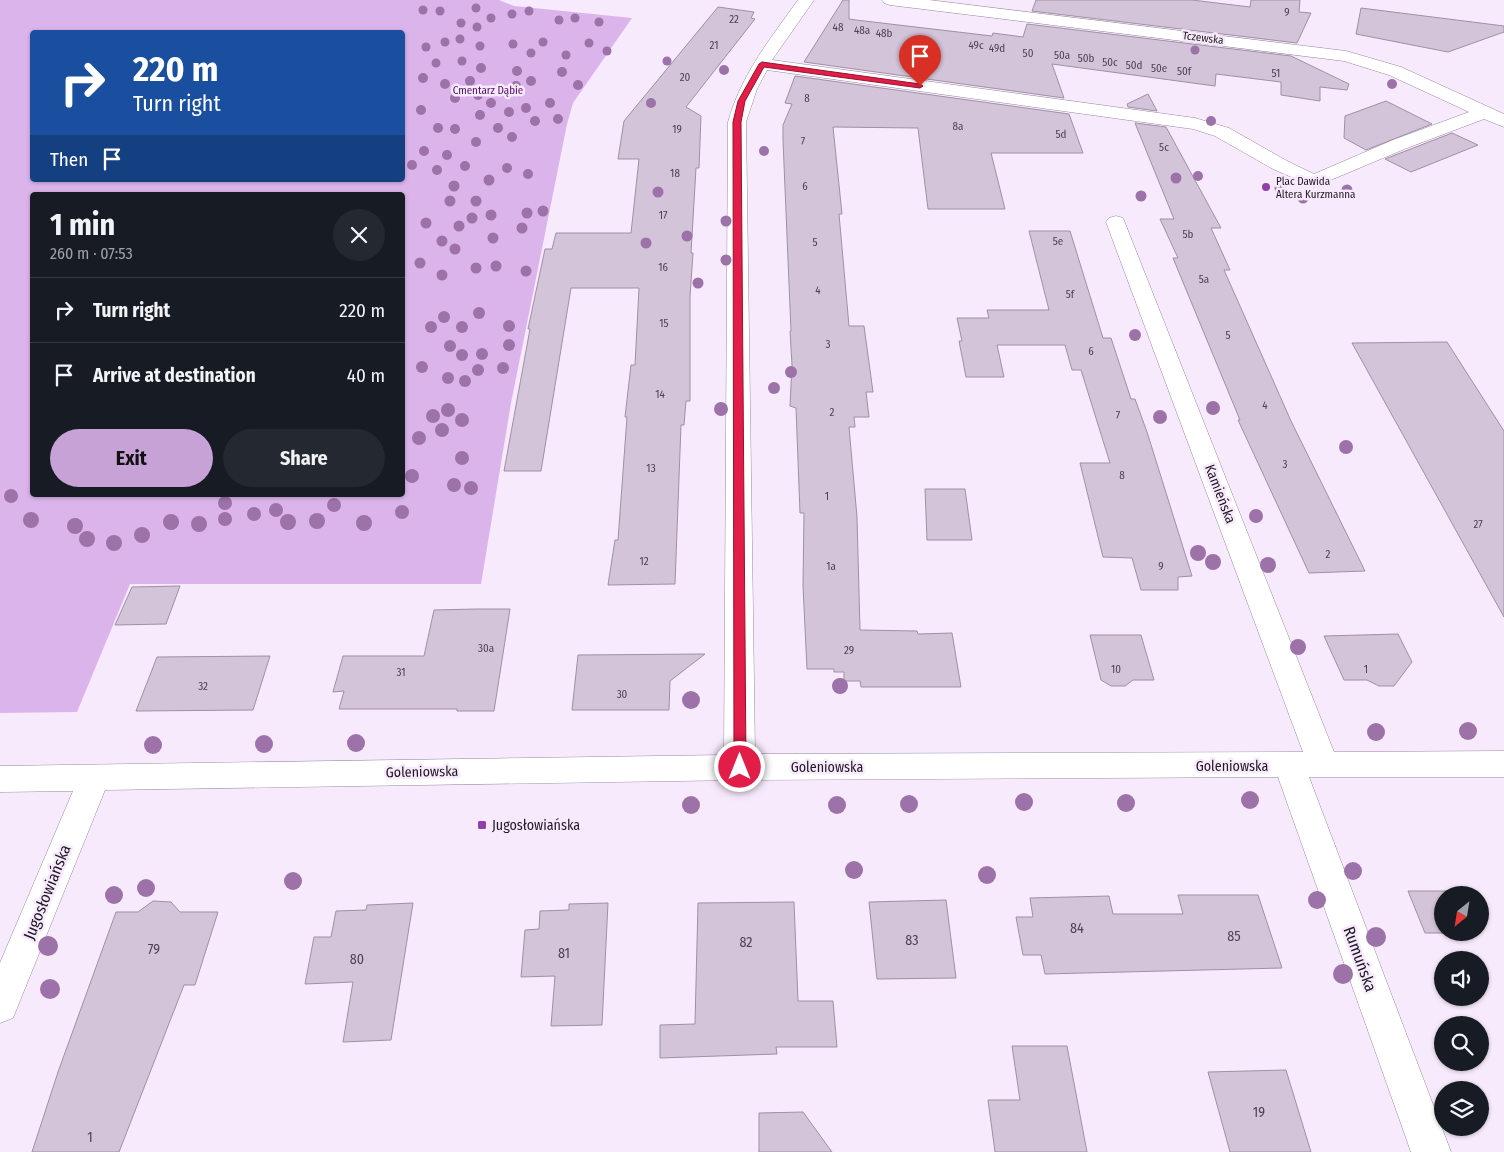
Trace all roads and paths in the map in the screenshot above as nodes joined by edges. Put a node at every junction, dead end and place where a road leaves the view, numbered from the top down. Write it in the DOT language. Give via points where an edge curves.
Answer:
graph roads {
  1 [pos="806,0"];
  2 [pos="890,0"];
  3 [pos="762,64"];
  4 [pos="1486,112"];
  5 [pos="1504,121"];
  6 [pos="1116,222"];
  7 [pos="1504,764"];
  8 [pos="1289,765"];
  9 [pos="1324,766"];
  10 [pos="740,767"];
  11 [pos="94,778"];
  12 [pos="0,779"];
  13 [pos="0,1006"];
  14 [pos="1431,1152"];
  1 -- 3 [label="street"];
  2 -- 4 [label="street, Tczewska" via="1346,56 1394,71"];
  3 -- 4 [label="street" via="1195,124 1222,132 1314,181"];
  3 -- 10 [label="street" via="741,101 737,122"];
  4 -- 5 [label="street, Tczewska"];
  6 -- 9 [label="street, Kamieńska"];
  7 -- 9 [label="street, Goleniowska"];
  8 -- 9 [label="street, Goleniowska"];
  8 -- 10 [label="street, Goleniowska"];
  8 -- 14 [label="street, Rumuńska"];
  10 -- 11 [label="street, Goleniowska"];
  11 -- 12 [label="street, Goleniowska"];
  11 -- 13 [label="street, Jugosłowiańska"];
}
